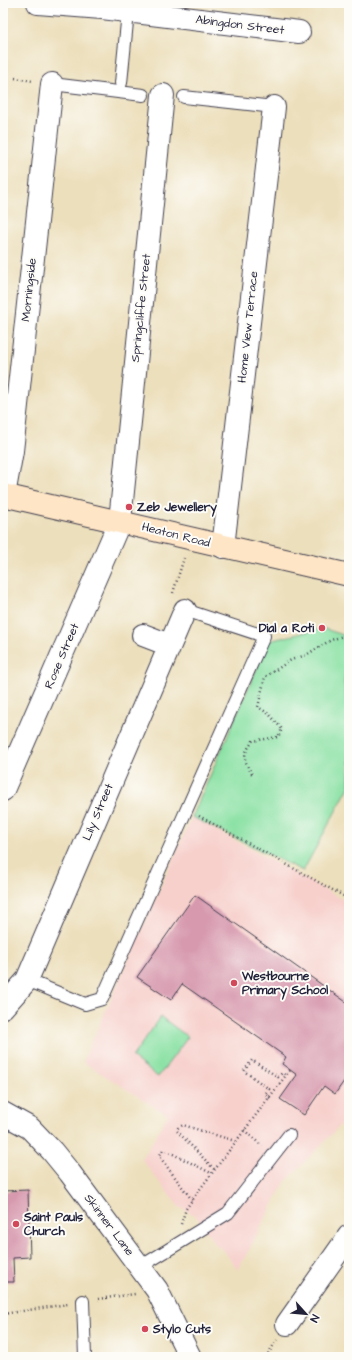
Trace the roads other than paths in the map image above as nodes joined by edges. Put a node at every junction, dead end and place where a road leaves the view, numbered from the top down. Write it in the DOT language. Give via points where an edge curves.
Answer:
graph roads {
  1 [pos="38,3"];
  2 [pos="128,12"];
  3 [pos="299,32"];
  4 [pos="121,83"];
  5 [pos="52,84"];
  6 [pos="153,95"];
  7 [pos="184,98"];
  8 [pos="274,107"];
  9 [pos="4,495"];
  10 [pos="120,521"];
  11 [pos="223,547"];
  12 [pos="349,574"];
  13 [pos="185,610"];
  14 [pos="143,635"];
  15 [pos="169,645"];
  16 [pos="3,790"];
  17 [pos="27,980"];
  18 [pos="3,1007"];
  19 [pos="3,1112"];
  20 [pos="289,1135"];
  21 [pos="349,1236"];
  22 [pos="140,1267"];
  23 [pos="83,1301"];
  24 [pos="287,1324"];
  25 [pos="85,1357"];
  26 [pos="191,1357"];
  1 -- 2 [label="street, Abingdon Street"];
  2 -- 3 [label="street, Abingdon Street"];
  2 -- 4 [label="lane"];
  5 -- 6 [label="lane"];
  5 -- 9 [label="street, Morningside" via="12,451"];
  6 -- 10 [label="street, Springcliffe Street"];
  7 -- 8 [label="lane"];
  8 -- 11 [label="street, Home View Terrace"];
  9 -- 10 [label="street, Heaton Road"];
  10 -- 11 [label="street, Heaton Road"];
  10 -- 16 [label="street, Rose Street"];
  11 -- 12 [label="street, Heaton Road"];
  13 -- 15 [label="street, Lily Street"];
  13 -- 17 [label="lane" via="264,636 102,999 85,1004"];
  14 -- 15 [label="street"];
  15 -- 17 [label="street, Lily Street"];
  17 -- 18 [label="street, Lily Street"];
  19 -- 22 [label="street, Skinner Lane" via="30,1128 52,1151"];
  20 -- 22 [label="lane" via="228,1213"];
  21 -- 24 [label="street"];
  22 -- 26 [label="street, Skinner Lane" via="158,1290"];
  23 -- 25 [label="lane"];
}
